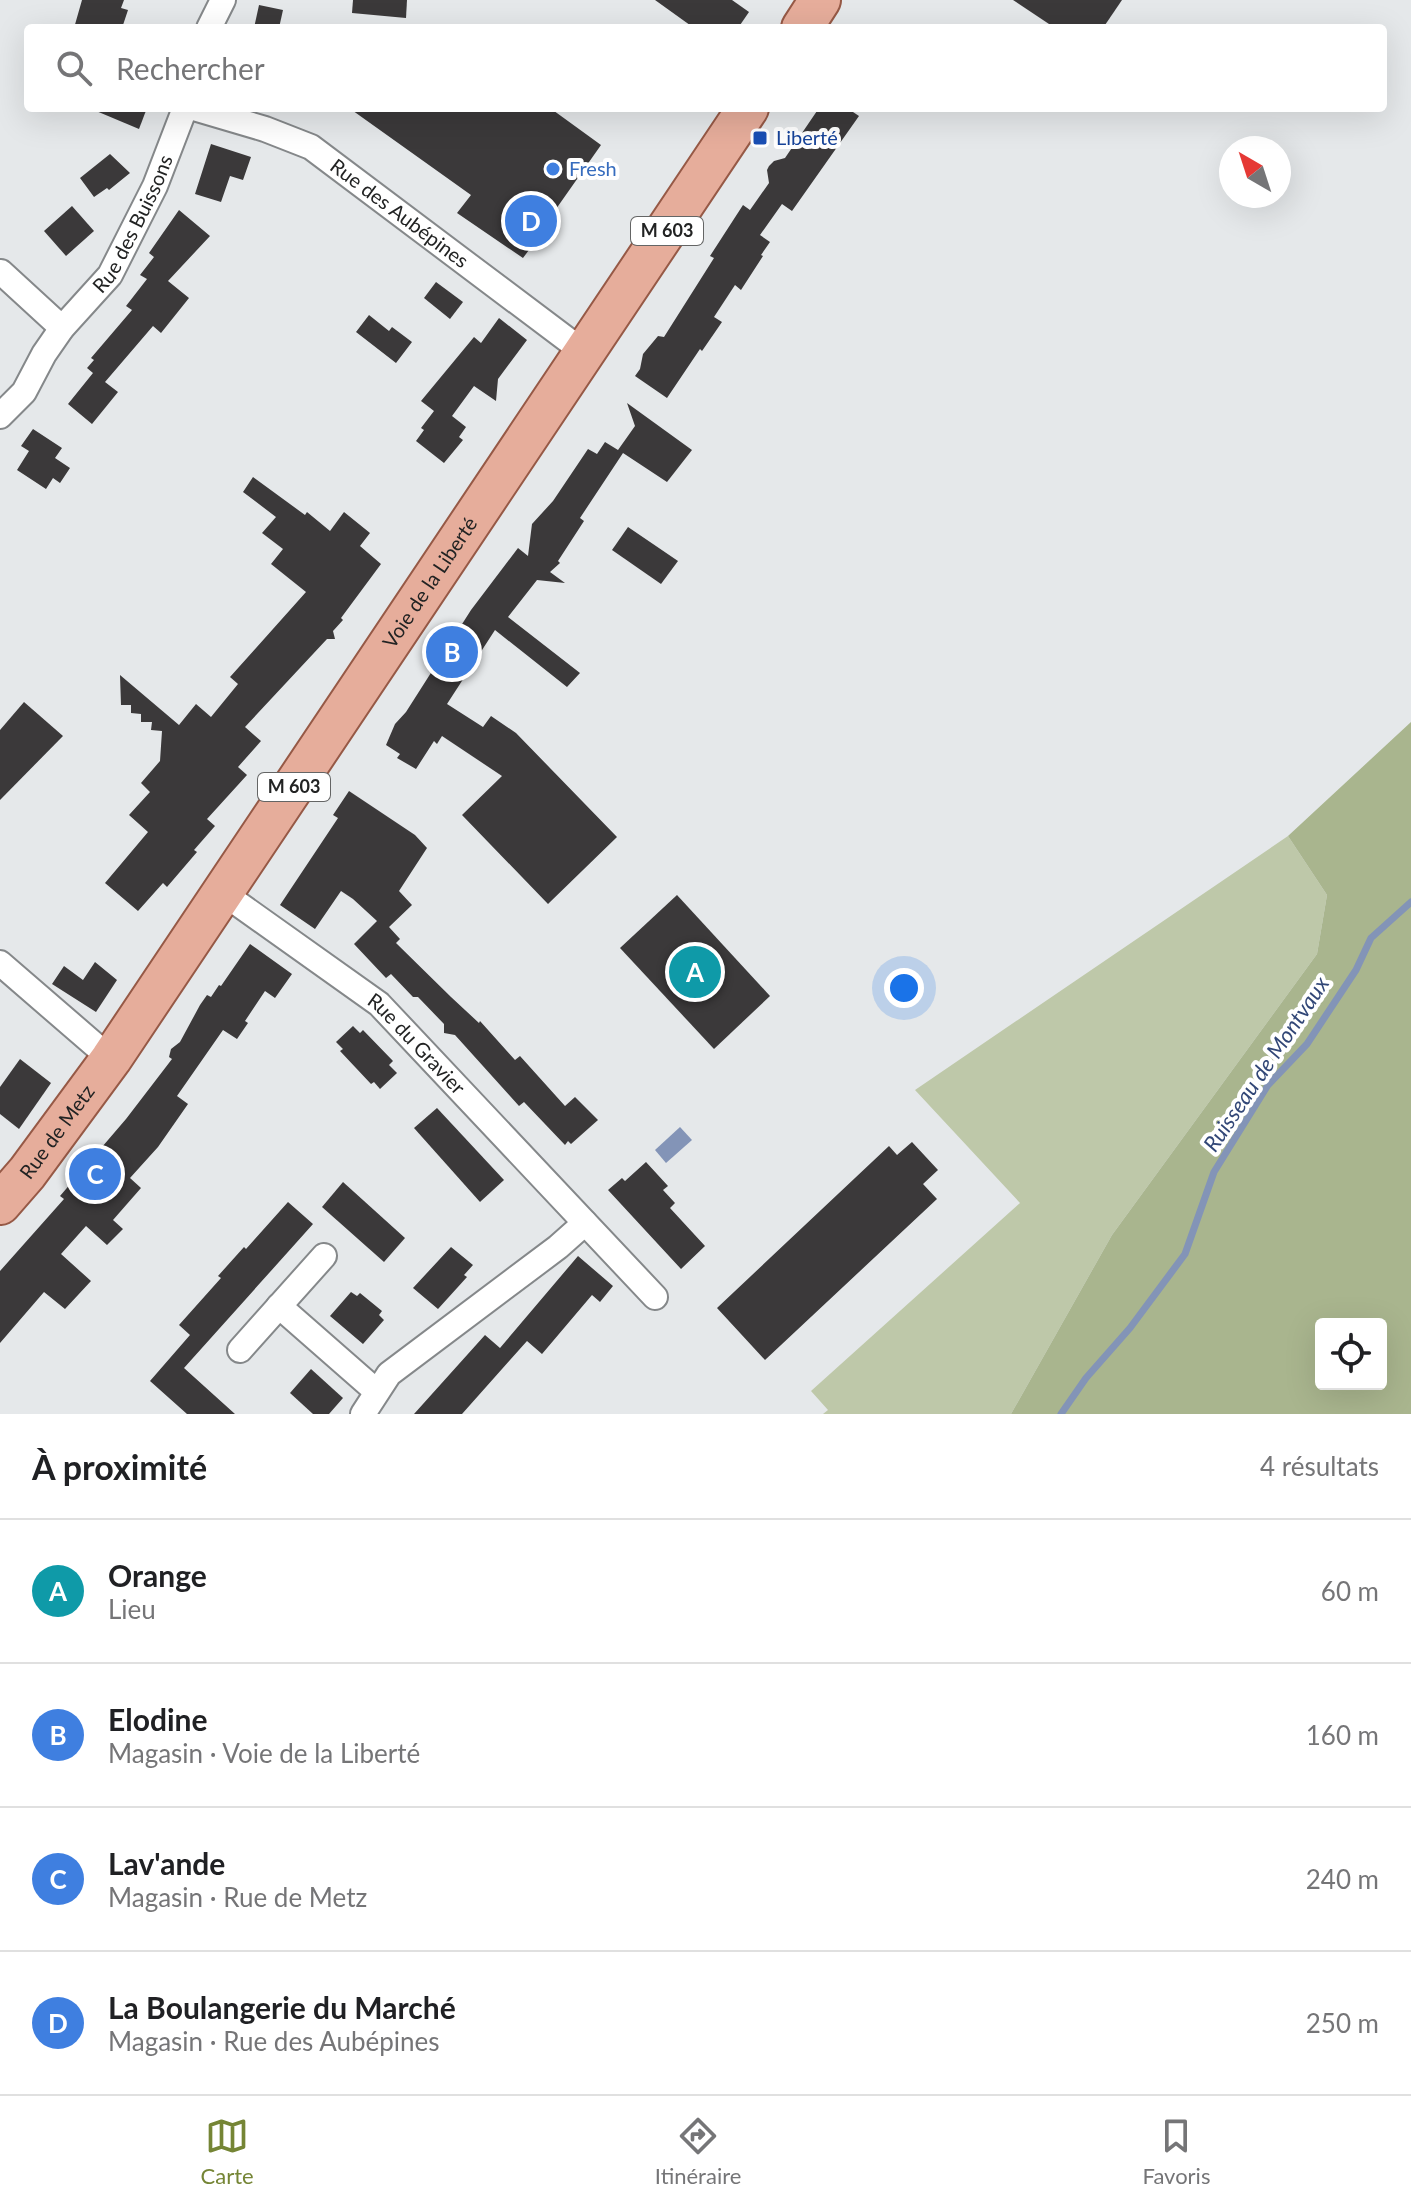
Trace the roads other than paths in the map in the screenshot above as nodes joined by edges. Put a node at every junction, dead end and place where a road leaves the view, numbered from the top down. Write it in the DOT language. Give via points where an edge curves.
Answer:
graph roads {
  1 [pos="223,0"];
  2 [pos="820,0"];
  3 [pos="211,24"];
  4 [pos="805,24"];
  5 [pos="183,112"];
  6 [pos="208,112"];
  7 [pos="745,112"];
  8 [pos="1,272"];
  9 [pos="62,328"];
  10 [pos="585,353"];
  11 [pos="0,416"];
  12 [pos="223,893"];
  13 [pos="0,963"];
  14 [pos="111,1059"];
  15 [pos="0,1204"];
  16 [pos="585,1223"];
  17 [pos="324,1256"];
  18 [pos="655,1297"];
  19 [pos="279,1306"];
  20 [pos="240,1350"];
  21 [pos="376,1391"];
  22 [pos="363,1414"];
  1 -- 3 [label="street"];
  2 -- 4 [label="main road"];
  5 -- 9 [label="street, Rue des Buissons" via="155,186 110,275"];
  6 -- 10 [label="street, Rue des Aubépines" via="311,147"];
  7 -- 10 [label="main road, Voie de la Liberté / M 603"];
  8 -- 9 [label="street"];
  9 -- 11 [label="street, Rue des Buissons" via="24,392"];
  10 -- 12 [label="main road, Voie de la Liberté / M 603"];
  12 -- 14 [label="main road, Voie de la Liberté / M 603"];
  12 -- 16 [label="street, Rue du Gravier" via="379,1004"];
  13 -- 14 [label="street"];
  14 -- 15 [label="main road, Rue de Metz / M 603"];
  16 -- 18 [label="street, Rue du Gravier"];
  16 -- 21 [label="street" via="389,1374"];
  17 -- 19 [label="street"];
  19 -- 20 [label="street"];
  19 -- 21 [label="street"];
  21 -- 22 [label="street"];
}
